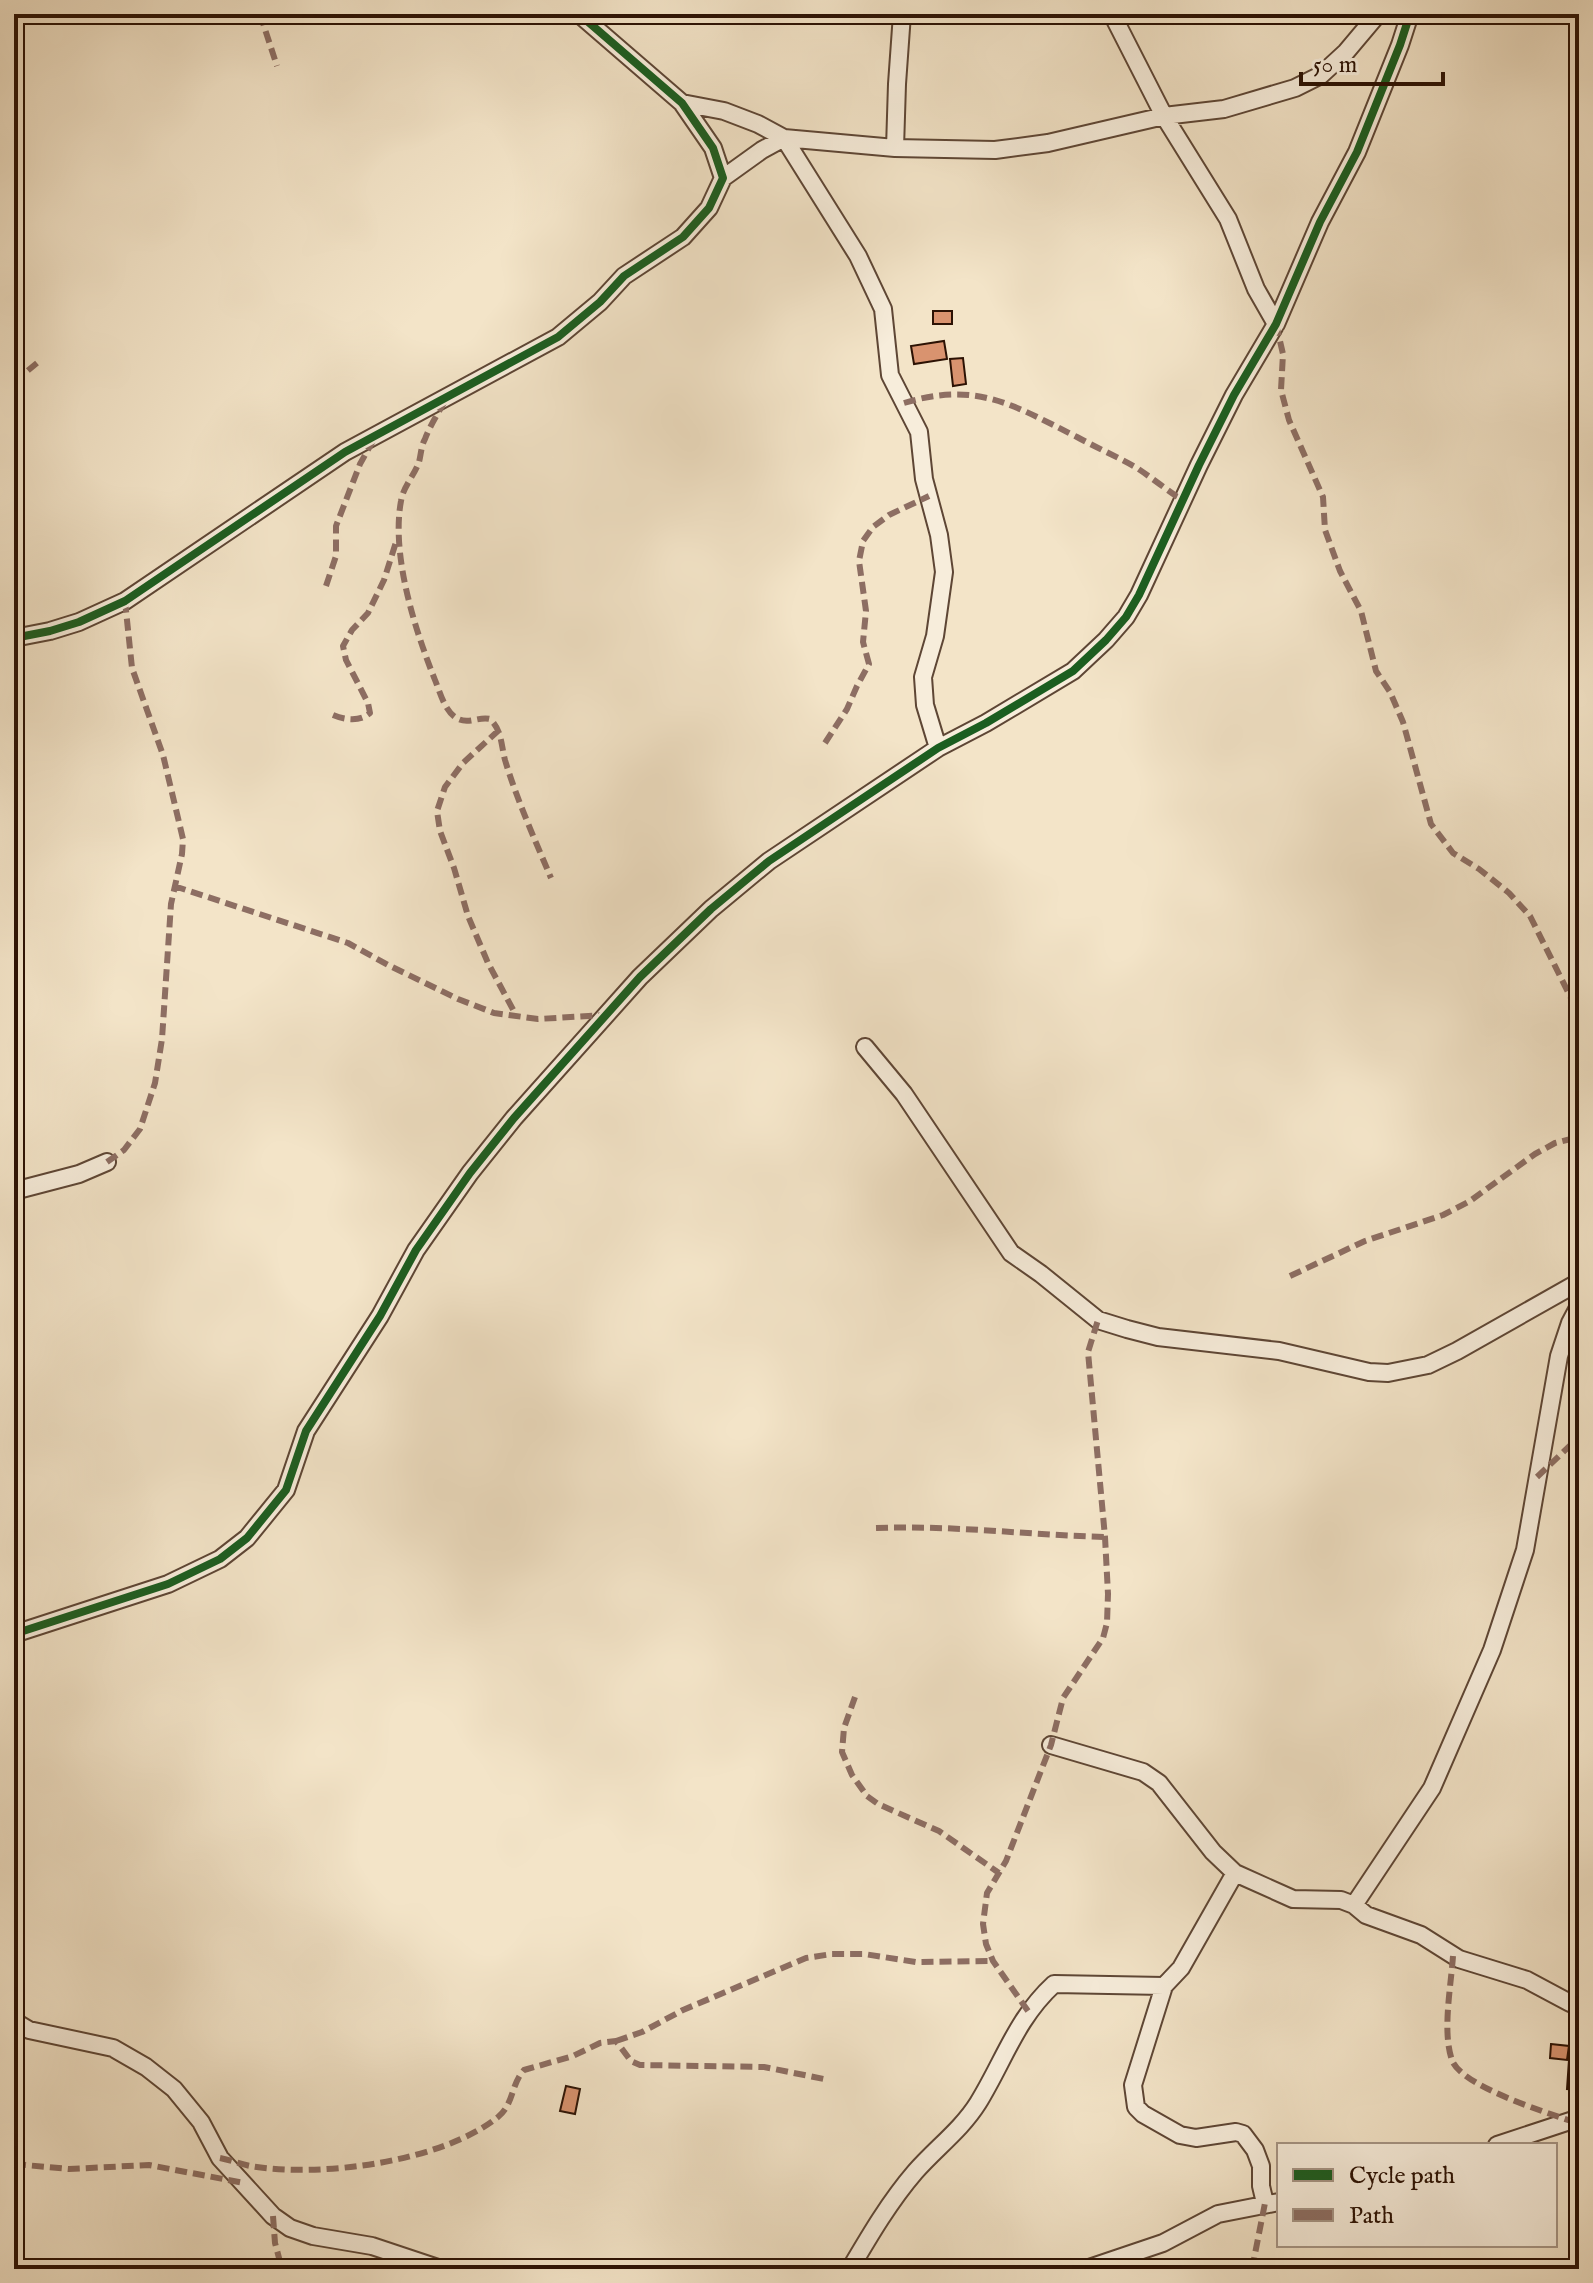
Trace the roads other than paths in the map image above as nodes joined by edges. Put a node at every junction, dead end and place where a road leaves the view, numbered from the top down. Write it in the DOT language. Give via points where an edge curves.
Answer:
graph roads {
  1 [pos="579,14"];
  2 [pos="902,14"];
  3 [pos="1112,14"];
  4 [pos="1378,14"];
  5 [pos="1410,14"];
  6 [pos="682,103"];
  7 [pos="1164,116"];
  8 [pos="784,138"];
  9 [pos="895,148"];
  10 [pos="723,178"];
  11 [pos="1276,324"];
  12 [pos="14,638"];
  13 [pos="938,748"];
  14 [pos="865,1047"];
  15 [pos="107,1162"];
  16 [pos="14,1191"];
  17 [pos="1579,1282"];
  18 [pos="1579,1306"];
  19 [pos="14,1634"];
  20 [pos="1051,1745"];
  21 [pos="1235,1873"];
  22 [pos="1354,1905"];
  23 [pos="1164,1986"];
  24 [pos="1579,2006"];
  25 [pos="14,2021"];
  26 [pos="1579,2118"];
  27 [pos="1503,2143"];
  28 [pos="1272,2202"];
  29 [pos="441,2269"];
  30 [pos="850,2269"];
  31 [pos="1086,2269"];
  1 -- 6 [label="street"];
  2 -- 9 [label="street"];
  3 -- 7 [label="street"];
  4 -- 7 [label="street" via="1321,75 1295,88 1224,109"];
  5 -- 11 [label="street" via="1357,152"];
  6 -- 8 [label="street" via="724,111"];
  6 -- 10 [label="street" via="713,148"];
  7 -- 9 [label="street" via="995,150"];
  7 -- 11 [label="street" via="1228,219"];
  8 -- 9 [label="street"];
  8 -- 10 [label="street"];
  8 -- 13 [label="street" via="872,284 883,309 890,375 919,432 944,572 923,677"];
  10 -- 12 [label="street" via="709,208 683,237 624,276 558,337 345,452 125,601 50,631"];
  11 -- 13 [label="street" via="1234,395 1126,617 1073,671"];
  13 -- 19 [label="street" via="769,861 711,909 640,977 514,1118 416,1250 306,1431 286,1490 247,1538 220,1559 168,1584"];
  14 -- 17 [label="street" via="904,1094 1011,1253 1098,1320 1158,1337 1279,1351 1388,1373 1428,1365"];
  15 -- 16 [label="street"];
  18 -- 22 [label="street" via="1559,1356 1525,1550 1492,1650 1432,1788"];
  20 -- 21 [label="street" via="1143,1772 1159,1783"];
  21 -- 22 [label="street" via="1293,1899"];
  21 -- 23 [label="street" via="1181,1968"];
  22 -- 24 [label="street" via="1459,1959 1527,1980"];
  23 -- 28 [label="street" via="1133,2085 1134,2104 1180,2135 1243,2134 1255,2150 1261,2186"];
  23 -- 30 [label="street" via="1057,1983 1048,1990 1028,2011 977,2103 909,2180"];
  25 -- 29 [label="street" via="29,2030 113,2048 146,2067 174,2089 201,2122 220,2158 290,2228 372,2246"];
  26 -- 27 [label="street"];
  28 -- 31 [label="street" via="1218,2214 1163,2243"];
}
